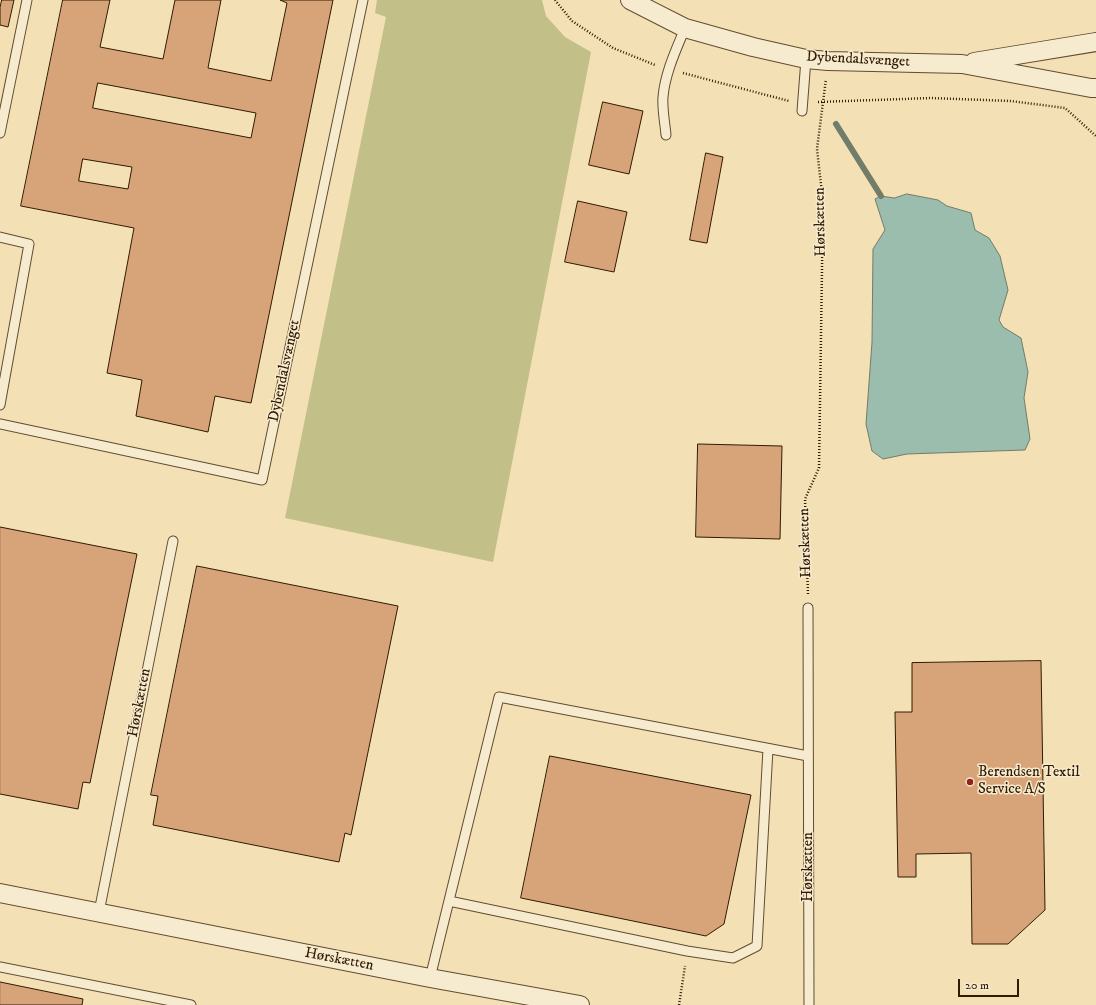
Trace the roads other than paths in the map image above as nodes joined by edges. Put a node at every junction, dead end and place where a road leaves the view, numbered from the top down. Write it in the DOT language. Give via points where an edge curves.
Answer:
graph roads {
  1 [pos="27,0"];
  2 [pos="363,0"];
  3 [pos="630,0"];
  4 [pos="685,28"];
  5 [pos="1096,42"];
  6 [pos="806,59"];
  7 [pos="962,64"];
  8 [pos="1096,88"];
  9 [pos="802,107"];
  10 [pos="0,133"];
  11 [pos="666,135"];
  12 [pos="0,237"];
  13 [pos="0,405"];
  14 [pos="0,424"];
  15 [pos="173,541"];
  16 [pos="808,608"];
  17 [pos="768,749"];
  18 [pos="808,756"];
  19 [pos="0,893"];
  20 [pos="449,901"];
  21 [pos="99,912"];
  22 [pos="0,967"];
  23 [pos="430,978"];
  24 [pos="191,1005"];
  25 [pos="580,1005"];
  26 [pos="809,1005"];
  1 -- 10 [label="lane"];
  2 -- 14 [label="lane, Dybendalsvænget" via="262,480"];
  3 -- 4 [label="street, Dybendalsvænget"];
  4 -- 6 [label="street, Dybendalsvænget"];
  4 -- 11 [label="lane" via="669,70 663,97"];
  5 -- 7 [label="street, Dybendalsvænget"];
  6 -- 7 [label="street, Dybendalsvænget"];
  6 -- 9 [label="lane"];
  7 -- 8 [label="street, Dybendalsvænget"];
  12 -- 13 [label="lane" via="30,244"];
  15 -- 21 [label="lane, Hørskætten"];
  16 -- 18 [label="lane, Hørskætten"];
  17 -- 18 [label="lane"];
  17 -- 20 [label="lane" via="499,697"];
  17 -- 20 [label="lane" via="757,946 734,958 687,952"];
  18 -- 26 [label="lane, Hørskætten"];
  19 -- 21 [label="street, Hørskætten"];
  20 -- 23 [label="lane"];
  21 -- 23 [label="street, Hørskætten"];
  22 -- 24 [label="lane"];
  23 -- 25 [label="street, Hørskætten"];
}
